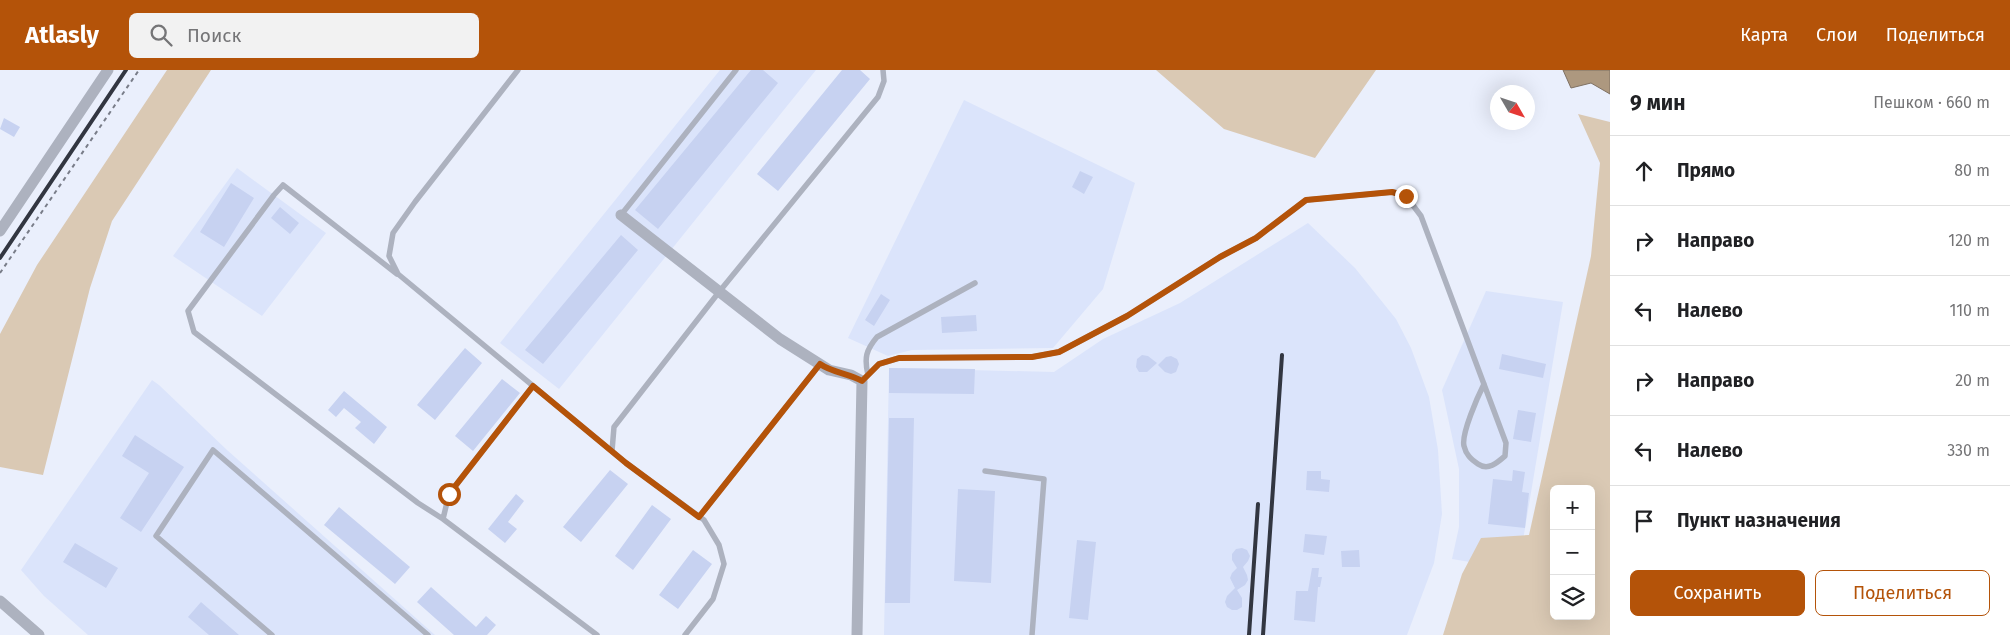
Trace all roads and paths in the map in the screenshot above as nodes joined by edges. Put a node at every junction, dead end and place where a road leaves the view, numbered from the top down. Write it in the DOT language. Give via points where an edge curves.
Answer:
graph roads {
  1 [pos="108,70"];
  2 [pos="139,70"];
  3 [pos="518,70"];
  4 [pos="736,70"];
  5 [pos="883,70"];
  6 [pos="621,215"];
  7 [pos="0,231"];
  8 [pos="0,273"];
  9 [pos="398,274"];
  10 [pos="975,283"];
  11 [pos="719,292"];
  12 [pos="820,364"];
  13 [pos="865,378"];
  14 [pos="1484,384"];
  15 [pos="533,386"];
  16 [pos="612,451"];
  17 [pos="985,471"];
  18 [pos="699,517"];
  19 [pos="444,518"];
  20 [pos="0,601"];
  21 [pos="39,635"];
  22 [pos="272,635"];
  23 [pos="428,635"];
  24 [pos="598,635"];
  25 [pos="685,635"];
  26 [pos="857,635"];
  27 [pos="1032,635"];
  1 -- 7 [label="street"];
  2 -- 8 [label="path"];
  3 -- 9 [label="lane" via="393,233 389,256"];
  4 -- 6 [label="lane"];
  5 -- 11 [label="lane" via="884,81 878,97"];
  6 -- 11 [label="street"];
  9 -- 15 [label="lane"];
  9 -- 19 [label="lane" via="283,185 188,310 194,332 418,503"];
  10 -- 13 [label="lane" via="877,337 868,347"];
  11 -- 12 [label="street" via="780,339"];
  11 -- 16 [label="lane" via="614,427"];
  12 -- 13 [label="street" via="829,370"];
  12 -- 18 [label="lane"];
  13 -- 14 [label="lane" via="879,364 899,358 1032,357 1059,352 1127,316 1256,238 1306,200 1392,192 1406,196 1422,216"];
  13 -- 26 [label="street"];
  14 -- 14 [label="lane" via="1506,443 1505,456 1492,466 1481,466 1468,456 1463,444"];
  15 -- 16 [label="lane"];
  15 -- 19 [label="lane" via="449,494"];
  16 -- 18 [label="lane"];
  17 -- 27 [label="lane" via="1044,478"];
  18 -- 25 [label="lane" via="719,545 724,564 713,599"];
  19 -- 24 [label="lane"];
  20 -- 21 [label="street"];
  22 -- 23 [label="lane" via="156,536 213,450"];
}
